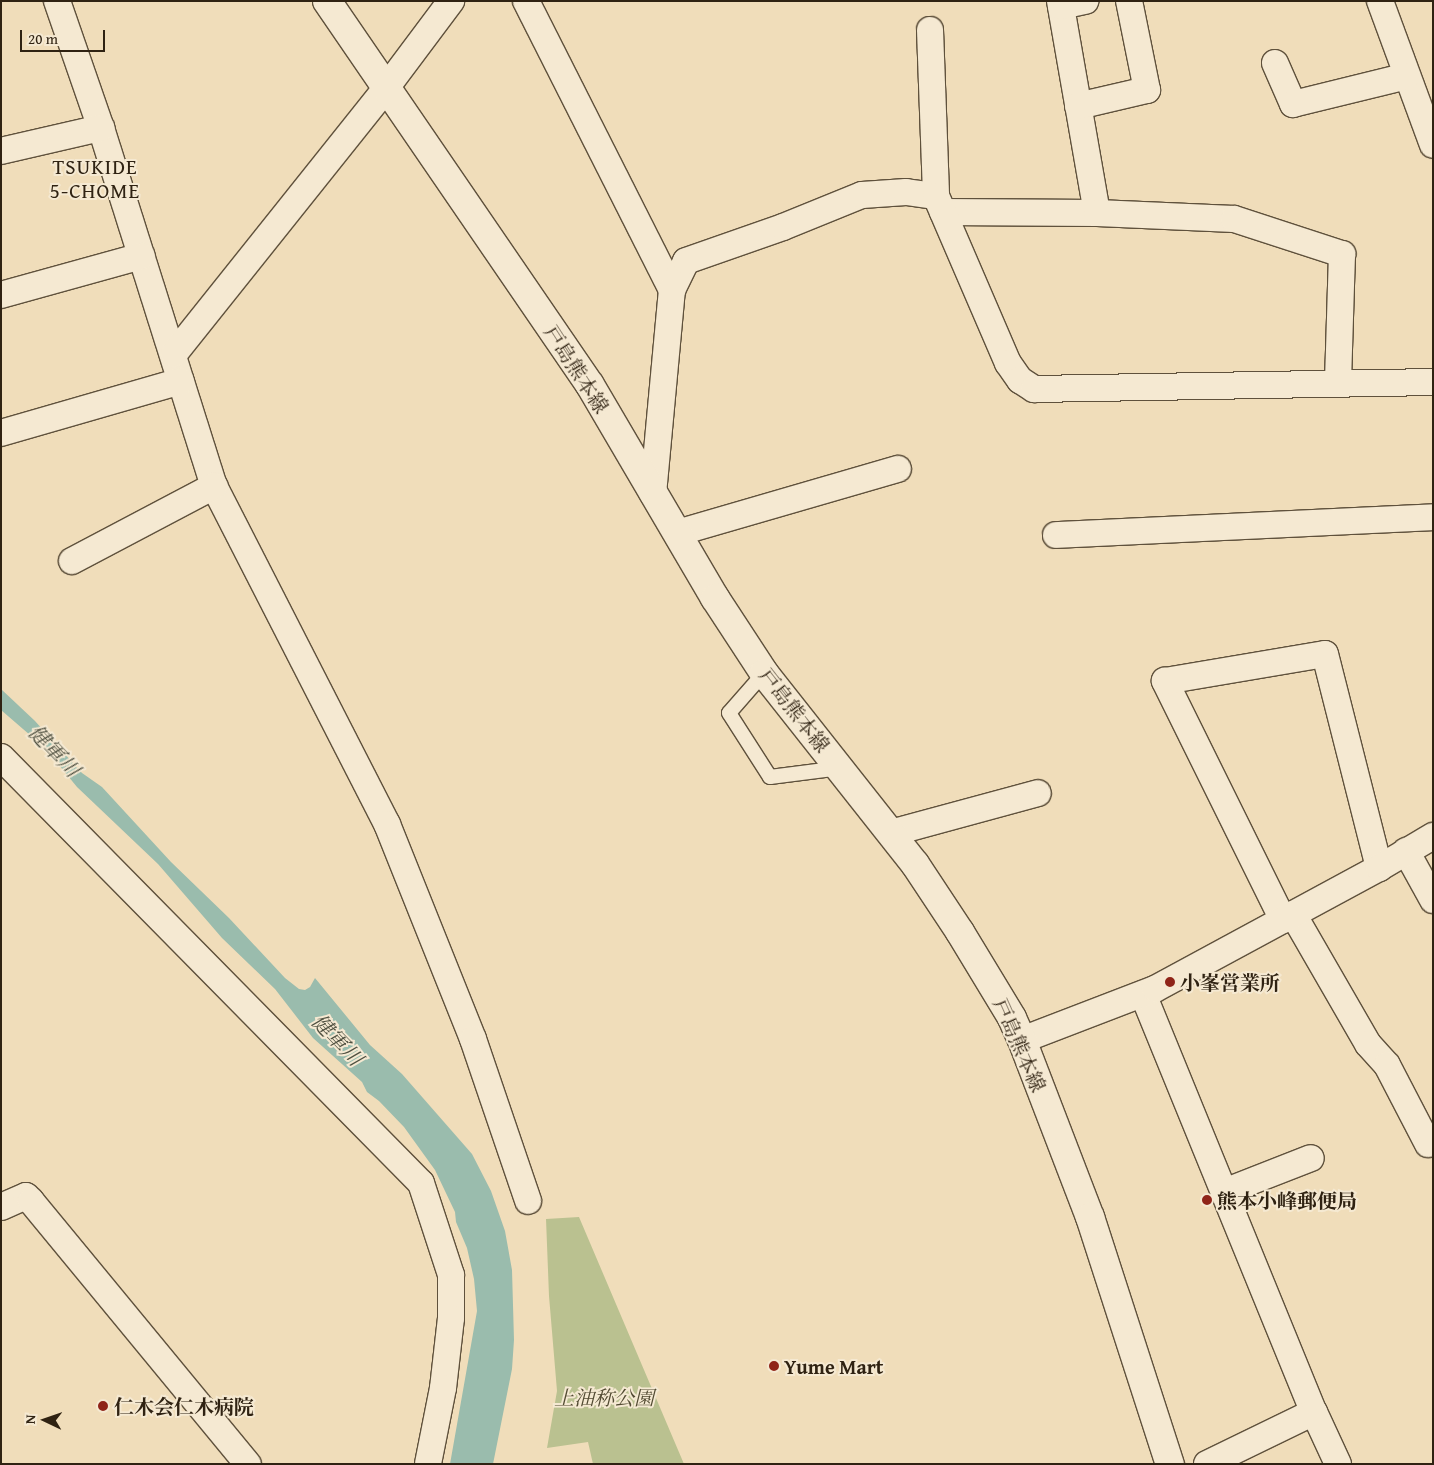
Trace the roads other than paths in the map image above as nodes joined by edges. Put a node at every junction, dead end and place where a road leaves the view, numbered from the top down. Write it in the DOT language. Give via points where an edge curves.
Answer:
graph roads {
  1 [pos="57,1"];
  2 [pos="327,1"];
  3 [pos="451,1"];
  4 [pos="526,1"];
  5 [pos="1129,1"];
  6 [pos="1380,1"];
  7 [pos="1068,3"];
  8 [pos="930,30"];
  9 [pos="1274,63"];
  10 [pos="1407,76"];
  11 [pos="386,88"];
  12 [pos="1078,106"];
  13 [pos="101,128"];
  14 [pos="1432,142"];
  15 [pos="1,151"];
  16 [pos="940,204"];
  17 [pos="1096,213"];
  18 [pos="142,256"];
  19 [pos="672,290"];
  20 [pos="1,295"];
  21 [pos="174,354"];
  22 [pos="181,381"];
  23 [pos="1433,382"];
  24 [pos="1338,384"];
  25 [pos="1,433"];
  26 [pos="898,469"];
  27 [pos="214,486"];
  28 [pos="653,494"];
  29 [pos="1433,517"];
  30 [pos="677,533"];
  31 [pos="1056,535"];
  32 [pos="72,561"];
  33 [pos="764,673"];
  34 [pos="1,757"];
  35 [pos="840,768"];
  36 [pos="1038,793"];
  37 [pos="891,833"];
  38 [pos="1433,836"];
  39 [pos="1406,851"];
  40 [pos="1379,868"];
  41 [pos="1433,900"];
  42 [pos="1288,917"];
  43 [pos="1143,994"];
  44 [pos="1022,1040"];
  45 [pos="1428,1144"];
  46 [pos="1311,1158"];
  47 [pos="1224,1192"];
  48 [pos="528,1201"];
  49 [pos="1,1207"];
  50 [pos="1314,1412"];
  51 [pos="248,1464"];
  52 [pos="428,1464"];
  53 [pos="1170,1464"];
  54 [pos="1207,1464"];
  55 [pos="1338,1464"];
  1 -- 13 [label="street"];
  2 -- 11 [label="main road, 戸島熊本線"];
  3 -- 11 [label="street"];
  4 -- 19 [label="street"];
  5 -- 12 [label="street" via="1147,90"];
  6 -- 10 [label="street"];
  7 -- 12 [label="street"];
  8 -- 16 [label="street"];
  9 -- 10 [label="street" via="1292,104"];
  10 -- 14 [label="street"];
  11 -- 21 [label="street"];
  11 -- 28 [label="main road, 戸島熊本線" via="590,385"];
  12 -- 17 [label="street"];
  13 -- 15 [label="street"];
  13 -- 18 [label="street"];
  16 -- 17 [label="street"];
  16 -- 19 [label="street" via="906,192 862,195 686,262"];
  16 -- 24 [label="street" via="1008,364 1020,380 1034,388"];
  17 -- 24 [label="street" via="1234,219 1342,254"];
  18 -- 20 [label="street"];
  18 -- 21 [label="street"];
  19 -- 28 [label="street"];
  21 -- 22 [label="street"];
  22 -- 25 [label="street"];
  22 -- 27 [label="street"];
  23 -- 24 [label="street"];
  26 -- 30 [label="street"];
  27 -- 32 [label="street"];
  27 -- 48 [label="street" via="387,824 473,1039"];
  28 -- 30 [label="main road, 戸島熊本線"];
  29 -- 31 [label="street"];
  30 -- 33 [label="main road, 戸島熊本線"];
  33 -- 35 [label="main road, 戸島熊本線"];
  33 -- 35 [label="lane" via="729,713 770,777"];
  34 -- 52 [label="street" via="421,1183 451,1275 451,1318 443,1388"];
  35 -- 37 [label="main road, 戸島熊本線"];
  36 -- 37 [label="street"];
  37 -- 44 [label="main road, 戸島熊本線" via="960,932"];
  38 -- 39 [label="street"];
  39 -- 40 [label="street"];
  39 -- 41 [label="street"];
  40 -- 42 [label="street"];
  40 -- 42 [label="street" via="1325,654 1165,681"];
  42 -- 43 [label="street"];
  42 -- 45 [label="street" via="1368,1044 1388,1065"];
  43 -- 44 [label="street"];
  43 -- 47 [label="street"];
  44 -- 53 [label="main road, 戸島熊本線" via="1090,1217"];
  46 -- 47 [label="street"];
  47 -- 50 [label="street"];
  49 -- 51 [label="street" via="26,1196 31,1200"];
  50 -- 54 [label="street"];
  50 -- 55 [label="street"];
}
